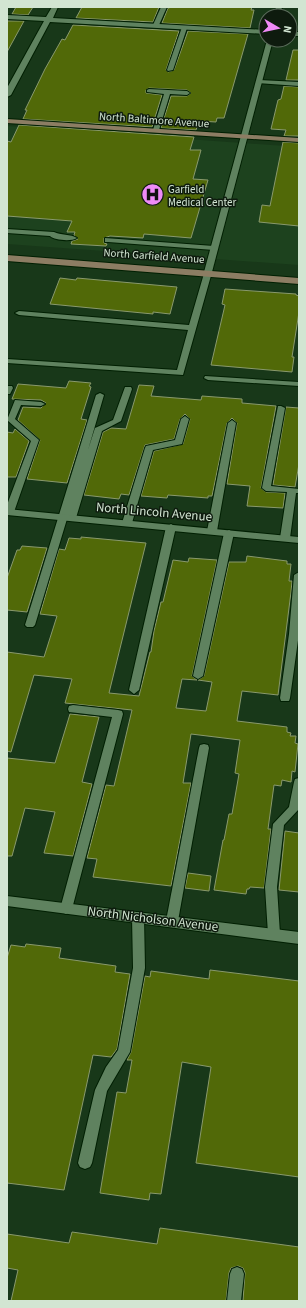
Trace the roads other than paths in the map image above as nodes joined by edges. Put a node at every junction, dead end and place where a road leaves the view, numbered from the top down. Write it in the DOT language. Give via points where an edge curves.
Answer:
graph roads {
  1 [pos="54,7"];
  2 [pos="164,7"];
  3 [pos="7,17"];
  4 [pos="48,19"];
  5 [pos="156,25"];
  6 [pos="184,28"];
  7 [pos="258,32"];
  8 [pos="268,48"];
  9 [pos="170,70"];
  10 [pos="259,82"];
  11 [pos="299,84"];
  12 [pos="149,91"];
  13 [pos="168,92"];
  14 [pos="186,93"];
  15 [pos="7,95"];
  16 [pos="7,121"];
  17 [pos="156,130"];
  18 [pos="243,136"];
  19 [pos="299,140"];
  20 [pos="7,231"];
  21 [pos="73,238"];
  22 [pos="108,240"];
  23 [pos="214,248"];
  24 [pos="7,258"];
  25 [pos="208,272"];
  26 [pos="299,280"];
  27 [pos="19,313"];
  28 [pos="192,328"];
  29 [pos="7,361"];
  30 [pos="208,378"];
  31 [pos="299,384"];
  32 [pos="128,389"];
  33 [pos="100,396"];
  34 [pos="41,404"];
  35 [pos="281,408"];
  36 [pos="185,419"];
  37 [pos="232,423"];
  38 [pos="296,491"];
  39 [pos="8,512"];
  40 [pos="67,518"];
  41 [pos="127,523"];
  42 [pos="172,527"];
  43 [pos="212,531"];
  44 [pos="229,533"];
  45 [pos="285,538"];
  46 [pos="299,540"];
  47 [pos="299,575"];
  48 [pos="30,626"];
  49 [pos="198,676"];
  50 [pos="134,690"];
  51 [pos="285,698"];
  52 [pos="73,709"];
  53 [pos="204,748"];
  54 [pos="299,782"];
  55 [pos="297,809"];
  56 [pos="7,901"];
  57 [pos="66,909"];
  58 [pos="138,917"];
  59 [pos="172,921"];
  60 [pos="274,934"];
  61 [pos="299,938"];
  62 [pos="85,1163"];
  63 [pos="237,1274"];
  64 [pos="234,1301"];
  1 -- 4 [label="street"];
  2 -- 5 [label="lane"];
  3 -- 4 [label="street"];
  4 -- 5 [label="street"];
  4 -- 15 [label="street"];
  5 -- 6 [label="street"];
  6 -- 7 [label="street"];
  6 -- 9 [label="lane"];
  8 -- 10 [label="street"];
  10 -- 11 [label="lane"];
  10 -- 18 [label="street"];
  12 -- 13 [label="lane"];
  13 -- 14 [label="lane"];
  13 -- 17 [label="lane"];
  16 -- 17 [label="street, North Baltimore Avenue"];
  17 -- 18 [label="street, North Baltimore Avenue"];
  18 -- 19 [label="street, North Baltimore Avenue"];
  18 -- 23 [label="street"];
  20 -- 21 [label="lane"];
  22 -- 23 [label="lane"];
  23 -- 25 [label="street"];
  24 -- 25 [label="street, North Garfield Avenue"];
  25 -- 26 [label="street, North Garfield Avenue"];
  25 -- 28 [label="lane"];
  27 -- 28 [label="lane"];
  28 -- 29 [label="lane" via="180,373"];
  30 -- 31 [label="lane"];
  32 -- 40 [label="lane" via="117,422 98,430"];
  33 -- 40 [label="lane"];
  34 -- 39 [label="lane" via="18,402 11,420 35,440"];
  35 -- 38 [label="lane" via="266,488"];
  36 -- 41 [label="lane" via="179,442 149,448"];
  37 -- 43 [label="lane"];
  38 -- 45 [label="lane"];
  39 -- 40 [label="street, North Lincoln Avenue"];
  40 -- 41 [label="street, North Lincoln Avenue"];
  40 -- 48 [label="lane"];
  41 -- 42 [label="street, North Lincoln Avenue"];
  42 -- 43 [label="street, North Lincoln Avenue"];
  42 -- 50 [label="lane"];
  43 -- 44 [label="street, North Lincoln Avenue"];
  44 -- 45 [label="street, North Lincoln Avenue"];
  44 -- 49 [label="lane"];
  45 -- 46 [label="street, North Lincoln Avenue"];
  47 -- 51 [label="lane"];
  52 -- 57 [label="lane" via="118,714"];
  53 -- 59 [label="lane"];
  54 -- 55 [label="lane"];
  55 -- 60 [label="lane" via="279,824 271,887"];
  56 -- 57 [label="street, North Nicholson Avenue"];
  57 -- 58 [label="street, North Nicholson Avenue"];
  58 -- 59 [label="street, North Nicholson Avenue"];
  58 -- 62 [label="lane" via="139,968 124,1052 101,1090"];
  59 -- 60 [label="street, North Nicholson Avenue"];
  60 -- 61 [label="street, North Nicholson Avenue"];
  63 -- 64 [label="lane"];
}
